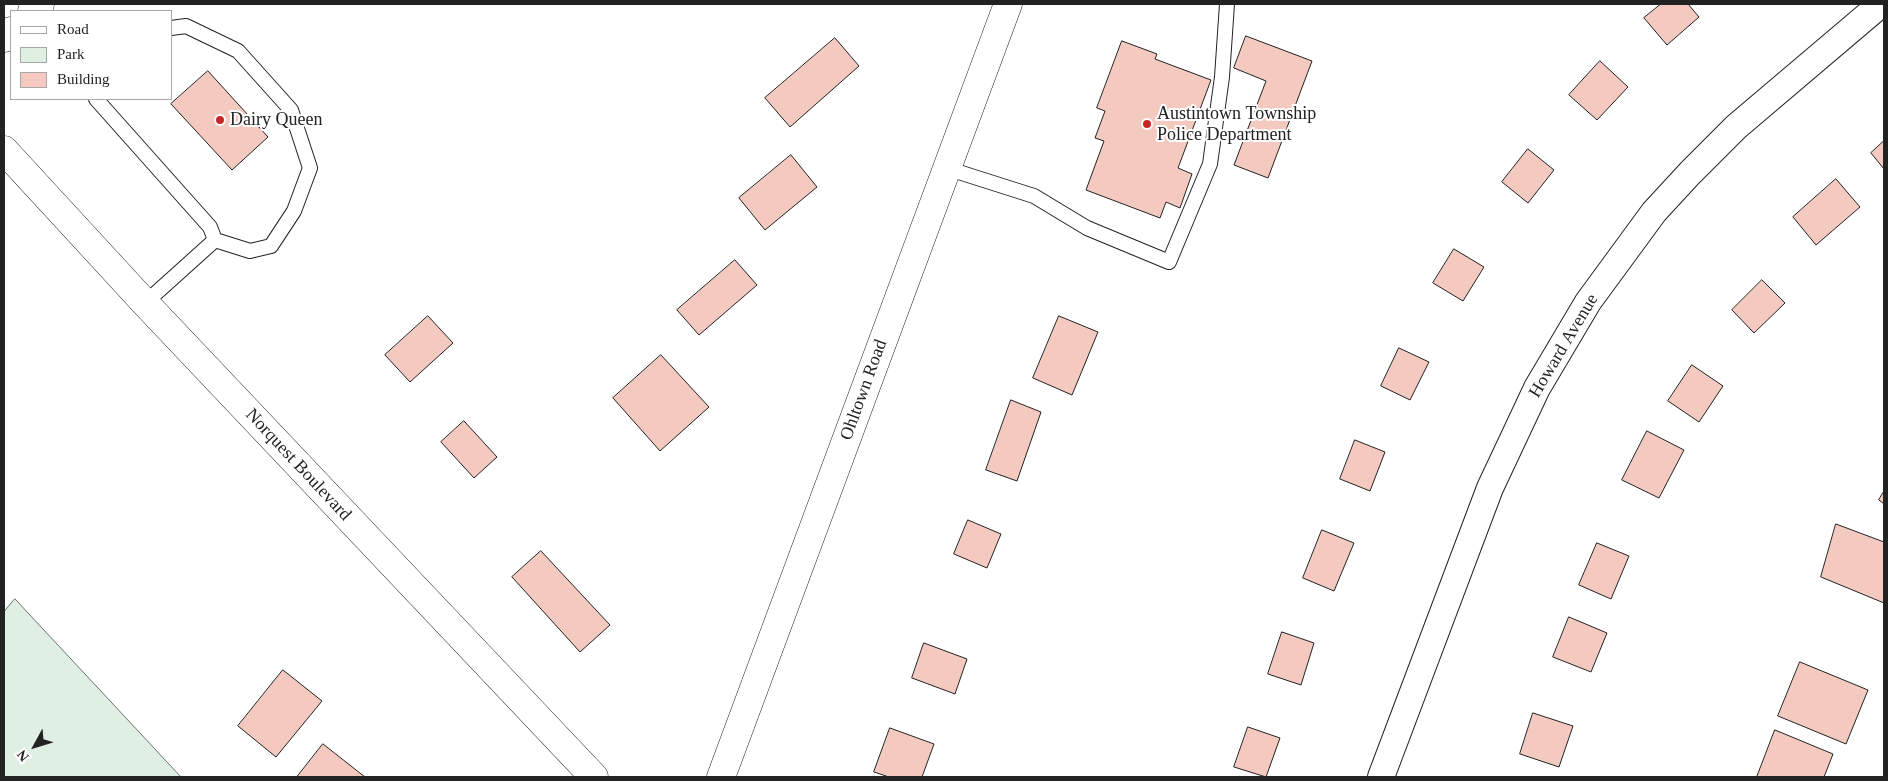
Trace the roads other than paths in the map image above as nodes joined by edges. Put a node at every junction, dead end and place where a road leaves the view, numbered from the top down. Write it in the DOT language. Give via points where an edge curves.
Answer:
graph roads {
  1 [pos="1008,4"];
  2 [pos="1227,4"];
  3 [pos="1881,4"];
  4 [pos="172,28"];
  5 [pos="97,100"];
  6 [pos="4,150"];
  7 [pos="946,168"];
  8 [pos="215,240"];
  9 [pos="145,303"];
  10 [pos="594,777"];
  11 [pos="721,777"];
  12 [pos="1382,777"];
  1 -- 7 [label="street, Ohltown Road"];
  2 -- 7 [label="lane" via="1222,77 1210,164 1169,262 1087,228 1034,196"];
  3 -- 12 [label="street, Howard Avenue" via="1736,127 1690,172 1654,212 1588,302 1537,388 1490,488"];
  4 -- 8 [label="lane" via="186,26 238,51 291,110 310,168 294,211 271,246 250,251"];
  5 -- 8 [label="lane" via="210,227"];
  6 -- 9 [label="street, Norquest Boulevard"];
  7 -- 11 [label="street, Ohltown Road"];
  8 -- 9 [label="lane"];
  9 -- 10 [label="street, Norquest Boulevard"];
}
